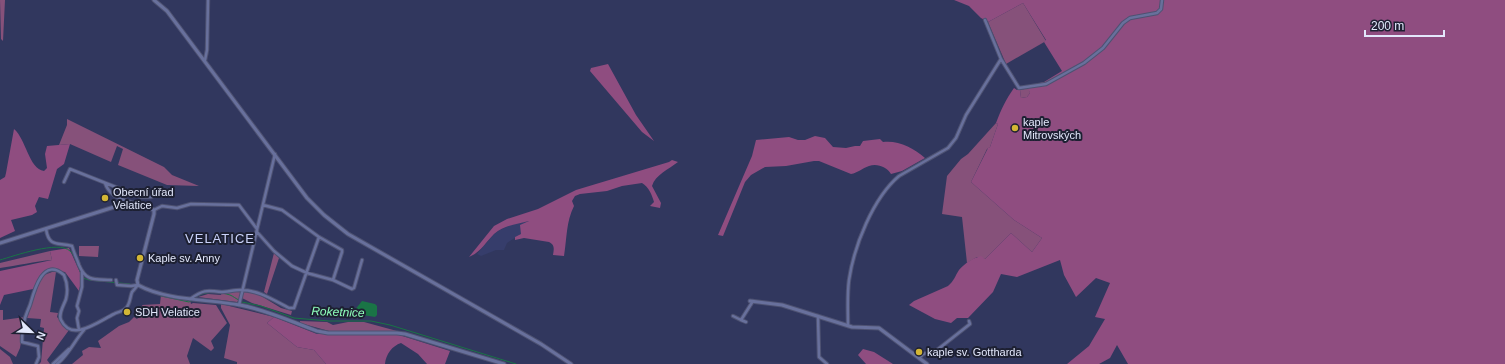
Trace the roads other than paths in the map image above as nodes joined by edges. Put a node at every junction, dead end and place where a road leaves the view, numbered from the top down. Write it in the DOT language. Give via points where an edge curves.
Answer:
graph roads {
  1 [pos="154,0"];
  2 [pos="208,0"];
  3 [pos="1162,0"];
  4 [pos="986,20"];
  5 [pos="1001,59"];
  6 [pos="205,60"];
  7 [pos="275,154"];
  8 [pos="64,182"];
  9 [pos="105,183"];
  10 [pos="158,193"];
  11 [pos="130,202"];
  12 [pos="262,205"];
  13 [pos="154,210"];
  14 [pos="46,229"];
  15 [pos="257,229"];
  16 [pos="320,237"];
  17 [pos="0,243"];
  18 [pos="362,260"];
  19 [pos="306,272"];
  20 [pos="82,275"];
  21 [pos="111,280"];
  22 [pos="333,280"];
  23 [pos="116,282"];
  24 [pos="138,285"];
  25 [pos="243,290"];
  26 [pos="193,299"];
  27 [pos="752,301"];
  28 [pos="240,303"];
  29 [pos="733,316"];
  30 [pos="818,316"];
  31 [pos="742,320"];
  32 [pos="969,321"];
  33 [pos="746,322"];
  34 [pos="848,326"];
  35 [pos="85,329"];
  36 [pos="79,330"];
  37 [pos="70,349"];
  38 [pos="919,358"];
  39 [pos="36,364"];
  40 [pos="53,364"];
  41 [pos="57,364"];
  42 [pos="504,364"];
  43 [pos="571,364"];
  44 [pos="826,364"];
  45 [pos="927,364"];
  1 -- 6 [label="street" via="167,10"];
  2 -- 6 [label="street"];
  3 -- 5 [label="street" via="1161,9 1157,14 1130,18 1103,48 1084,63 1046,84 1019,88"];
  4 -- 5 [label="street"];
  5 -- 34 [label="street" via="948,148 892,182 868,218 851,268"];
  6 -- 7 [label="street"];
  7 -- 12 [label="street"];
  7 -- 43 [label="street" via="307,198 344,231 541,344"];
  8 -- 9 [label="street" via="70,169"];
  9 -- 10 [label="street" via="141,197 151,197"];
  9 -- 11 [label="street" via="114,196"];
  11 -- 13 [label="street"];
  11 -- 14 [label="street"];
  12 -- 15 [label="street"];
  12 -- 16 [label="street" via="282,210"];
  13 -- 15 [label="street" via="162,206 177,208 191,204 239,205"];
  13 -- 24 [label="street" via="137,280"];
  14 -- 17 [label="street"];
  14 -- 20 [label="street" via="48,239 54,244 72,246"];
  15 -- 19 [label="street" via="281,258"];
  15 -- 25 [label="street"];
  16 -- 19 [label="street"];
  16 -- 22 [label="street" via="342,250"];
  18 -- 22 [label="street" via="352,290"];
  19 -- 22 [label="street"];
  19 -- 25 [label="street" via="295,306 292,308 263,294"];
  20 -- 21 [label="street" via="90,279"];
  20 -- 36 [label="street" via="77,306"];
  23 -- 24 [label="street" via="117,285"];
  24 -- 26 [label="street" via="154,292"];
  24 -- 35 [label="street" via="132,292 125,310"];
  25 -- 26 [label="street" via="201,291"];
  25 -- 28 [label="street"];
  26 -- 28 [label="street"];
  27 -- 30 [label="street" via="782,305"];
  27 -- 31 [label="street"];
  28 -- 42 [label="street" via="316,331 397,333"];
  29 -- 31 [label="street"];
  30 -- 34 [label="street"];
  30 -- 44 [label="street" via="819,357"];
  31 -- 33 [label="street"];
  32 -- 38 [label="street" via="970,324 936,350"];
  34 -- 38 [label="street" via="879,328"];
  35 -- 36 [label="street"];
  35 -- 37 [label="street"];
  36 -- 39 [label="street" via="70,330 60,319 66,295 67,284 64,275 55,270 46,272 39,279 22,328 22,342 38,346 39,357"];
  37 -- 40 [label="street"];
  37 -- 41 [label="street"];
  38 -- 45 [label="street"];
}
